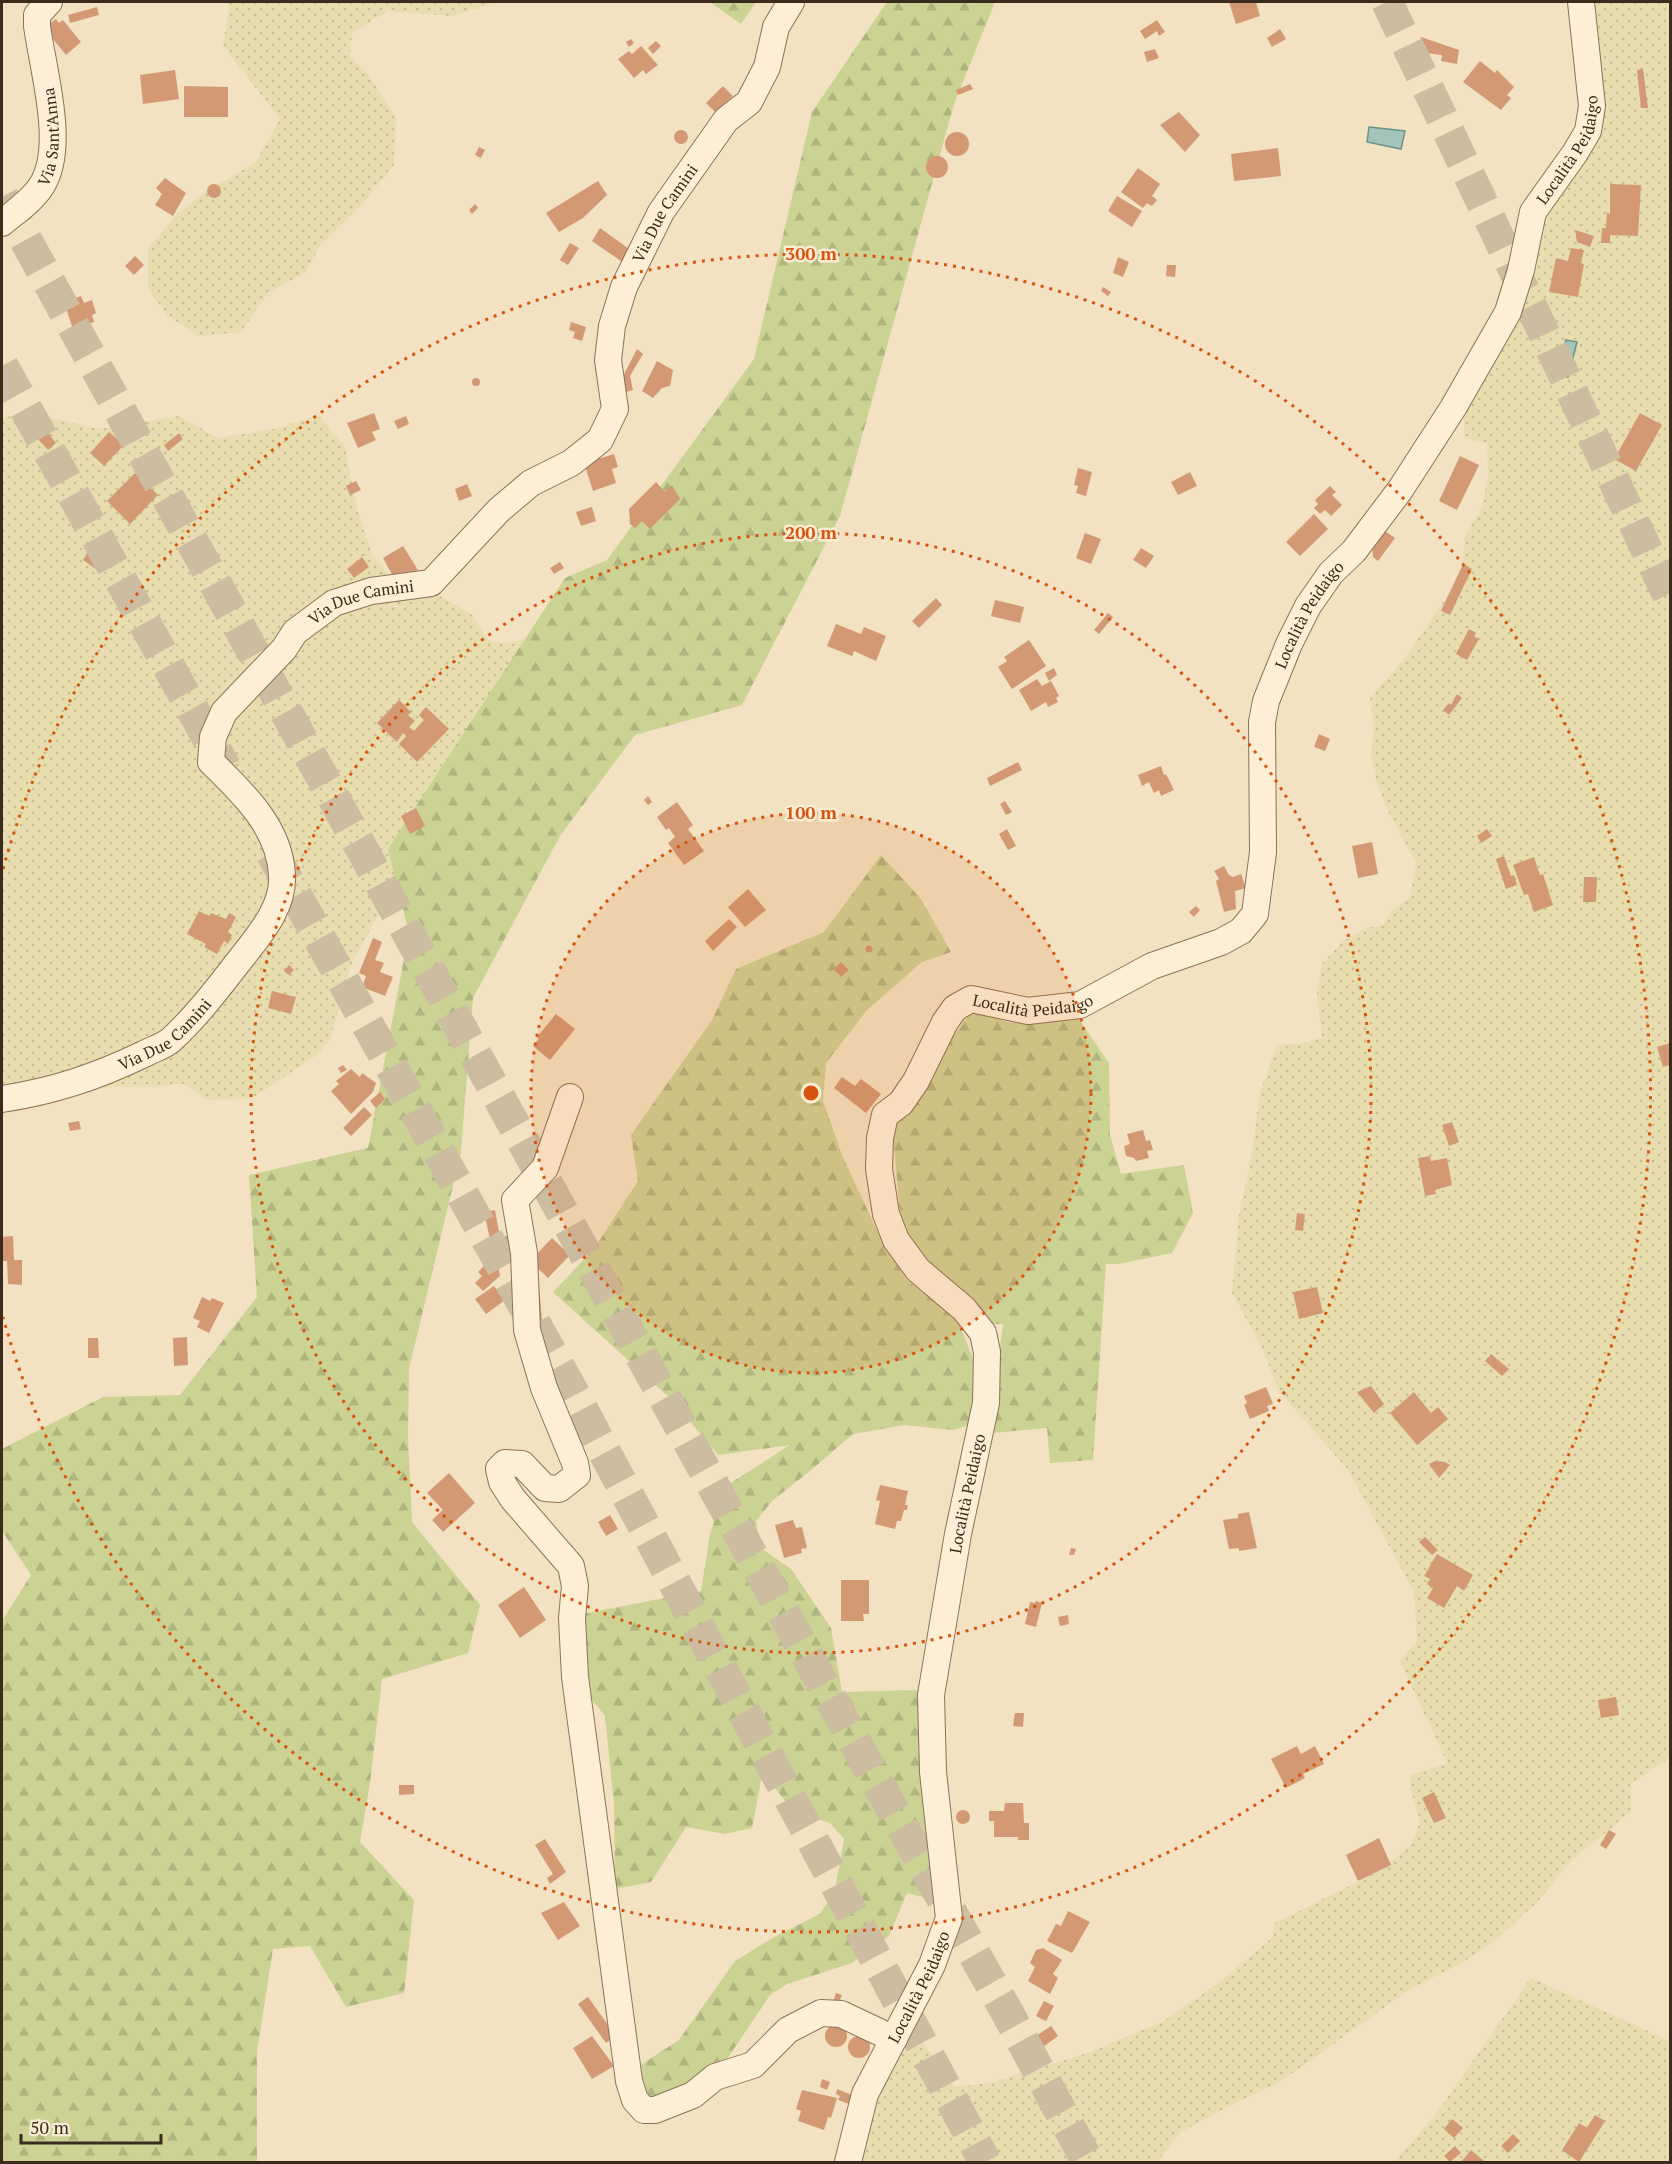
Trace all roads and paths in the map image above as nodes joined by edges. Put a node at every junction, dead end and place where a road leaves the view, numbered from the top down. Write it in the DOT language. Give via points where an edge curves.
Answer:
graph roads {
  1 [pos="50,2"];
  2 [pos="791,2"];
  3 [pos="1581,2"];
  4 [pos="2,223"];
  5 [pos="570,1098"];
  6 [pos="2,1099"];
  7 [pos="894,2039"];
  8 [pos="848,2163"];
  1 -- 4 [label="street, Via Sant'Anna" via="38,15 37,26 54,134 51,166 42,187"];
  2 -- 6 [label="street, Via Due Camini" via="776,27 767,67 749,102 726,120 661,212 624,287 612,326 608,360 615,409 600,440 571,463 531,483 431,583 371,591 334,603 295,632 284,649 224,712 213,737 211,762 247,797 277,847 282,876 278,900 266,927 171,1041 110,1070 43,1092"];
  3 -- 7 [label="street, Località Peidaigo" via="1592,106 1588,130 1533,212 1508,312 1400,490 1316,593 1289,644 1266,701 1262,722 1263,852 1255,914 1241,931 1221,942 1152,966 1080,1005 1028,1011 972,999 955,1008 916,1081 901,1103 885,1115 879,1169 886,1214 896,1240 918,1270 964,1309 983,1333 987,1352 986,1403 958,1534 931,1695 933,1772 950,1918 932,1965"];
  5 -- 7 [label="street" via="545,1168 515,1200 524,1253 527,1330 543,1388 577,1475 559,1489 545,1488 522,1464 506,1462 499,1469 513,1499 571,1566 575,1586 575,1677 629,2081 635,2100 644,2110 655,2110 693,2095 715,2077 753,2065 788,2030 821,2013 841,2014"];
  7 -- 8 [label="street, Località Peidaigo" via="865,2094"];
}
